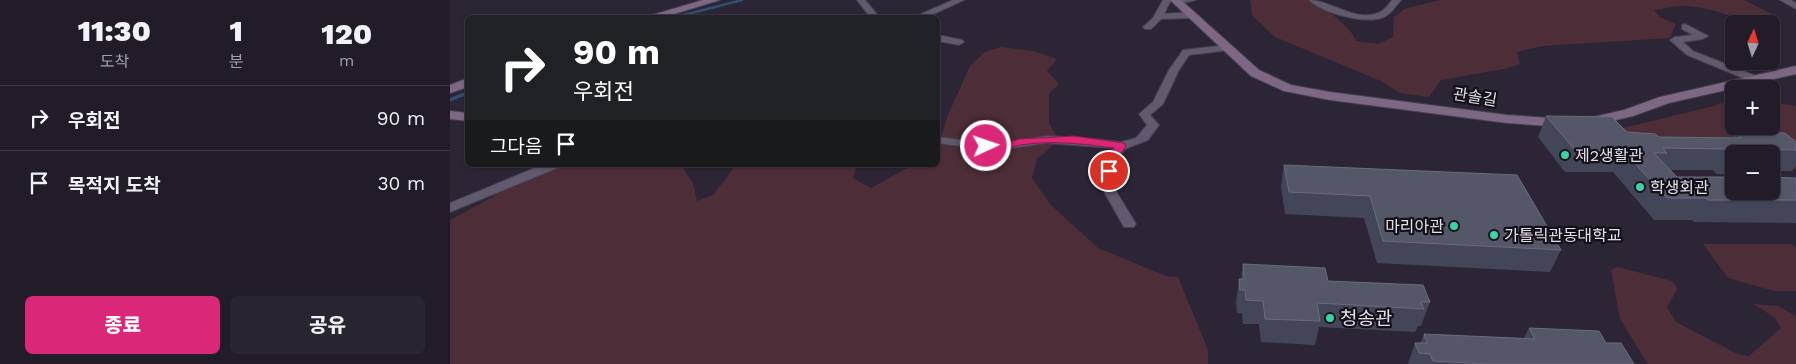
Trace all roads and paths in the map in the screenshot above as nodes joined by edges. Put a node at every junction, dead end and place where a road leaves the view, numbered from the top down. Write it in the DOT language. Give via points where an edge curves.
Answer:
graph roads {
  1 [pos="715,0"];
  2 [pos="861,0"];
  3 [pos="960,0"];
  4 [pos="1192,0"];
  5 [pos="1313,0"];
  6 [pos="1398,0"];
  7 [pos="1784,0"];
  8 [pos="1173,1"];
  9 [pos="1796,6"];
  10 [pos="658,15"];
  11 [pos="874,15"];
  12 [pos="923,15"];
  13 [pos="1190,15"];
  14 [pos="1157,17"];
  15 [pos="1685,26"];
  16 [pos="1148,27"];
  17 [pos="940,38"];
  18 [pos="959,42"];
  19 [pos="1227,48"];
  20 [pos="1796,70"];
  21 [pos="1757,80"];
  22 [pos="465,83"];
  23 [pos="1725,87"];
  24 [pos="450,89"];
  25 [pos="450,115"];
  26 [pos="465,117"];
  27 [pos="940,140"];
  28 [pos="1121,146"];
  29 [pos="548,167"];
  30 [pos="450,208"];
  31 [pos="1129,224"];
  1 -- 10 [label="street"];
  2 -- 11 [label="street"];
  3 -- 12 [label="street"];
  4 -- 8 [label="street"];
  5 -- 6 [label="street" via="1363,18 1379,16"];
  7 -- 9 [label="street"];
  8 -- 13 [label="street, 관솔길"];
  8 -- 14 [label="street"];
  13 -- 14 [label="street"];
  13 -- 19 [label="street, 관솔길"];
  14 -- 16 [label="street"];
  15 -- 21 [label="street" via="1703,36 1675,40 1690,53"];
  17 -- 18 [label="street"];
  19 -- 23 [label="street, 관솔길" via="1255,73 1272,82 1307,92 1538,122 1580,123"];
  19 -- 28 [label="street" via="1186,52 1158,104 1144,114 1153,125 1149,134 1138,143"];
  20 -- 21 [label="street, 관솔길"];
  22 -- 24 [label="street"];
  25 -- 26 [label="street"];
  27 -- 28 [label="street" via="1002,147 1020,142 1074,139"];
  28 -- 31 [label="street" via="1113,156 1108,188"];
  29 -- 30 [label="street"];
}
